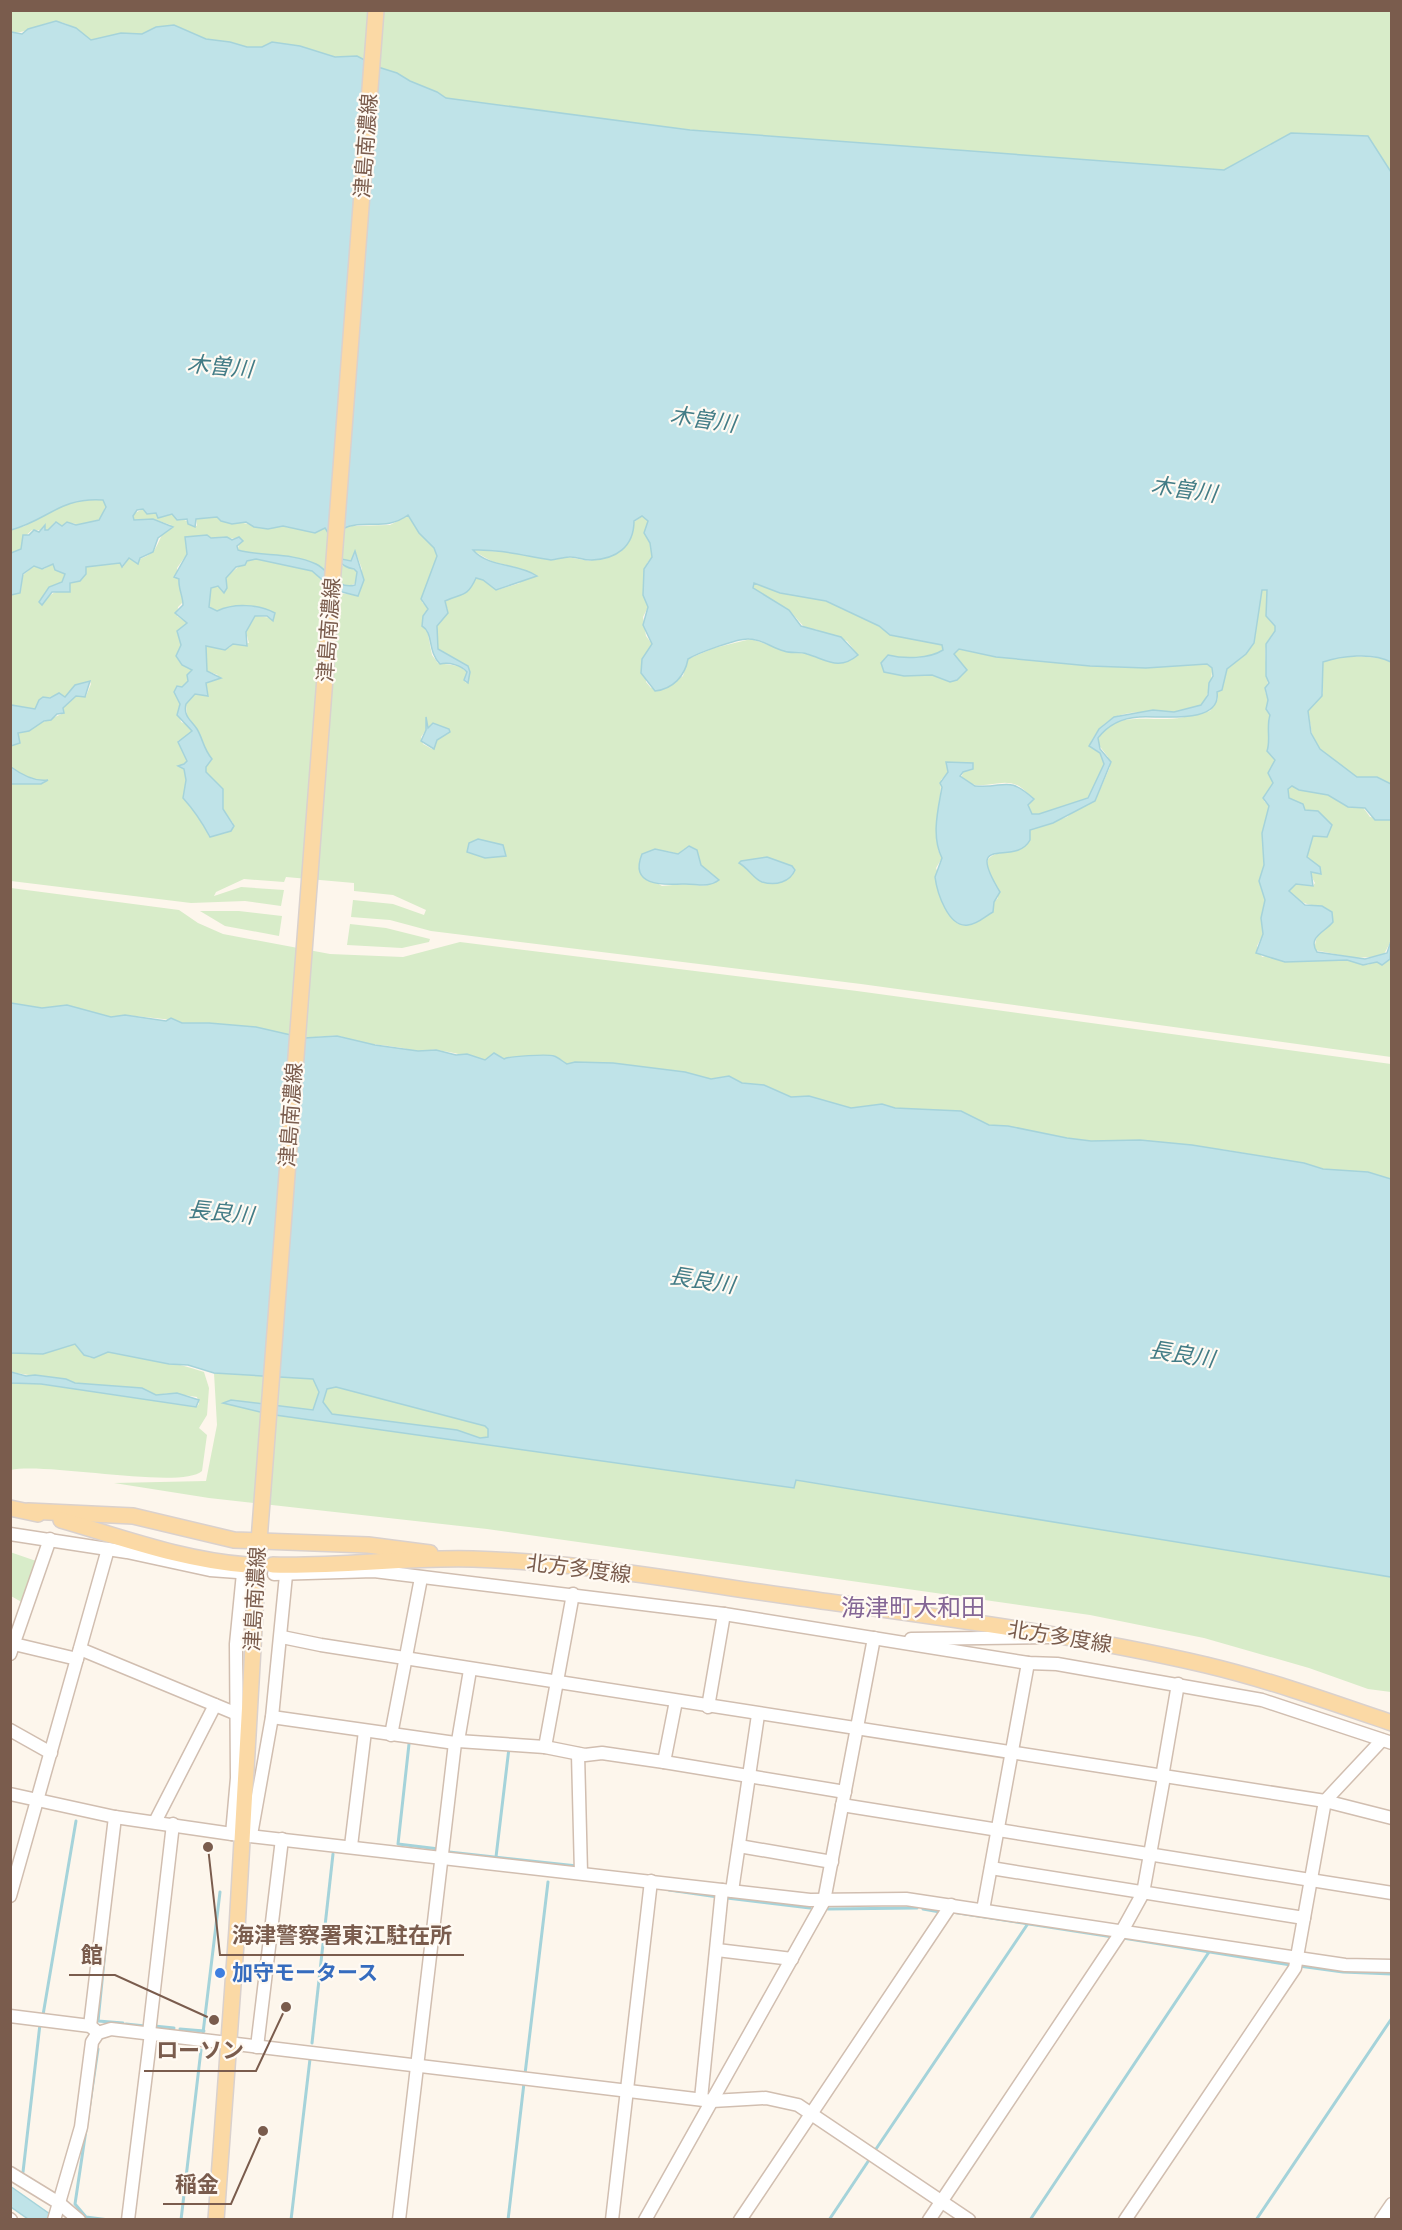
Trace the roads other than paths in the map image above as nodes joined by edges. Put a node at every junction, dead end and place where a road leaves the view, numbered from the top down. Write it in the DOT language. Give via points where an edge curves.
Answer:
graph roads {
  1 [pos="376,10"];
  2 [pos="10,1508"];
  3 [pos="28,1511"];
  4 [pos="10,1534"];
  5 [pos="50,1539"];
  6 [pos="259,1541"];
  7 [pos="108,1549"];
  8 [pos="471,1559"];
  9 [pos="248,1570"];
  10 [pos="278,1571"];
  11 [pos="421,1578"];
  12 [pos="573,1594"];
  13 [pos="724,1614"];
  14 [pos="1061,1636"];
  15 [pos="282,1637"];
  16 [pos="874,1638"];
  17 [pos="12,1649"];
  18 [pos="79,1654"];
  19 [pos="406,1659"];
  20 [pos="1028,1664"];
  21 [pos="470,1670"];
  22 [pos="557,1683"];
  23 [pos="1178,1684"];
  24 [pos="676,1701"];
  25 [pos="215,1705"];
  26 [pos="708,1707"];
  27 [pos="237,1714"];
  28 [pos="758,1715"];
  29 [pos="272,1717"];
  30 [pos="1392,1723"];
  31 [pos="10,1730"];
  32 [pos="857,1730"];
  33 [pos="365,1731"];
  34 [pos="391,1735"];
  35 [pos="1387,1741"];
  36 [pos="457,1742"];
  37 [pos="545,1747"];
  38 [pos="51,1753"];
  39 [pos="1012,1753"];
  40 [pos="578,1754"];
  41 [pos="664,1762"];
  42 [pos="749,1776"];
  43 [pos="1163,1777"];
  44 [pos="845,1792"];
  45 [pos="10,1794"];
  46 [pos="38,1800"];
  47 [pos="1325,1801"];
  48 [pos="842,1805"];
  49 [pos="115,1817"];
  50 [pos="1392,1818"];
  51 [pos="156,1822"];
  52 [pos="173,1824"];
  53 [pos="998,1831"];
  54 [pos="242,1834"];
  55 [pos="282,1839"];
  56 [pos="351,1846"];
  57 [pos="739,1846"];
  58 [pos="1149,1855"];
  59 [pos="443,1857"];
  60 [pos="832,1862"];
  61 [pos="991,1868"];
  62 [pos="580,1873"];
  63 [pos="1311,1880"];
  64 [pos="651,1881"];
  65 [pos="727,1890"];
  66 [pos="1143,1893"];
  67 [pos="1392,1893"];
  68 [pos="10,1896"];
  69 [pos="824,1901"];
  70 [pos="951,1905"];
  71 [pos="983,1910"];
  72 [pos="1304,1918"];
  73 [pos="1122,1931"];
  74 [pos="717,1950"];
  75 [pos="1297,1958"];
  76 [pos="792,1959"];
  77 [pos="1392,1966"];
  78 [pos="10,2016"];
  79 [pos="94,2030"];
  80 [pos="150,2033"];
  81 [pos="229,2043"];
  82 [pos="257,2047"];
  83 [pos="418,2066"];
  84 [pos="626,2090"];
  85 [pos="707,2100"];
  86 [pos="811,2113"];
  87 [pos="10,2173"];
  88 [pos="941,2201"];
  89 [pos="1392,2204"];
  90 [pos="59,2205"];
  91 [pos="54,2220"];
  92 [pos="79,2220"];
  93 [pos="128,2220"];
  94 [pos="216,2220"];
  95 [pos="399,2220"];
  96 [pos="612,2220"];
  97 [pos="645,2220"];
  98 [pos="740,2220"];
  99 [pos="929,2220"];
  100 [pos="969,2220"];
  101 [pos="1125,2220"];
  102 [pos="1381,2220"];
  1 -- 6 [label="main road, 津島南濃線"];
  2 -- 3 [label="main road"];
  3 -- 6 [label="main road" via="133,1516 234,1540"];
  3 -- 9 [label="main road" via="169,1554"];
  4 -- 5 [label="street"];
  5 -- 7 [label="street"];
  5 -- 17 [label="street"];
  6 -- 8 [label="main road" via="368,1545"];
  6 -- 54 [label="main road, 津島南濃線"];
  7 -- 9 [label="street" via="210,1570"];
  7 -- 18 [label="street"];
  8 -- 10 [label="main road"];
  8 -- 14 [label="main road, 北方多度線" via="548,1563"];
  9 -- 27 [label="street" via="236,1644"];
  10 -- 11 [label="street" via="374,1570"];
  10 -- 15 [label="street"];
  11 -- 12 [label="street"];
  11 -- 19 [label="street"];
  12 -- 13 [label="street"];
  12 -- 22 [label="street"];
  13 -- 16 [label="street"];
  13 -- 26 [label="street"];
  14 -- 16 [label="street"];
  14 -- 30 [label="main road, 北方多度線" via="1256,1678"];
  15 -- 19 [label="street"];
  15 -- 29 [label="street"];
  16 -- 20 [label="street"];
  16 -- 32 [label="street"];
  17 -- 18 [label="street"];
  18 -- 25 [label="street"];
  18 -- 38 [label="street"];
  19 -- 21 [label="street"];
  19 -- 34 [label="street"];
  20 -- 23 [label="street" via="1057,1664"];
  20 -- 39 [label="street"];
  21 -- 22 [label="street"];
  21 -- 36 [label="street"];
  22 -- 24 [label="street"];
  22 -- 37 [label="street"];
  23 -- 35 [label="street" via="1286,1706"];
  23 -- 43 [label="street"];
  24 -- 26 [label="street"];
  24 -- 41 [label="street"];
  25 -- 27 [label="street"];
  25 -- 51 [label="street"];
  26 -- 28 [label="street"];
  27 -- 54 [label="street"];
  28 -- 32 [label="street"];
  28 -- 42 [label="street"];
  29 -- 33 [label="street"];
  29 -- 54 [label="street"];
  31 -- 38 [label="street"];
  32 -- 39 [label="street"];
  32 -- 44 [label="street"];
  33 -- 34 [label="street"];
  33 -- 56 [label="street"];
  34 -- 36 [label="street"];
  35 -- 47 [label="street"];
  36 -- 37 [label="street"];
  36 -- 59 [label="street"];
  37 -- 40 [label="street"];
  38 -- 46 [label="street"];
  39 -- 43 [label="street"];
  39 -- 53 [label="street"];
  40 -- 41 [label="street" via="602,1753"];
  40 -- 62 [label="street"];
  41 -- 42 [label="street"];
  42 -- 44 [label="street"];
  42 -- 57 [label="street"];
  43 -- 47 [label="street"];
  43 -- 58 [label="street"];
  44 -- 48 [label="street"];
  45 -- 46 [label="street"];
  46 -- 49 [label="street"];
  46 -- 68 [label="street"];
  47 -- 50 [label="street"];
  47 -- 63 [label="street"];
  48 -- 53 [label="street"];
  48 -- 60 [label="street"];
  49 -- 51 [label="street"];
  49 -- 79 [label="street"];
  51 -- 52 [label="street"];
  52 -- 54 [label="street"];
  52 -- 80 [label="street"];
  53 -- 58 [label="street"];
  53 -- 61 [label="street"];
  54 -- 55 [label="street"];
  54 -- 81 [label="main road, 津島南濃線"];
  55 -- 56 [label="street"];
  55 -- 82 [label="street"];
  56 -- 59 [label="street"];
  57 -- 60 [label="street"];
  57 -- 65 [label="street"];
  58 -- 63 [label="street"];
  58 -- 66 [label="street"];
  59 -- 62 [label="street"];
  59 -- 83 [label="street"];
  60 -- 69 [label="street"];
  61 -- 66 [label="street"];
  61 -- 71 [label="street"];
  62 -- 64 [label="street"];
  63 -- 67 [label="street"];
  63 -- 72 [label="street"];
  64 -- 65 [label="street"];
  64 -- 84 [label="street"];
  65 -- 69 [label="street"];
  65 -- 74 [label="street"];
  66 -- 72 [label="street"];
  66 -- 73 [label="street"];
  69 -- 70 [label="street" via="906,1899"];
  69 -- 76 [label="street"];
  70 -- 71 [label="street"];
  70 -- 86 [label="street"];
  71 -- 73 [label="street"];
  72 -- 75 [label="street"];
  73 -- 75 [label="street"];
  73 -- 88 [label="street"];
  74 -- 76 [label="street"];
  74 -- 85 [label="street"];
  75 -- 77 [label="street"];
  75 -- 101 [label="street"];
  76 -- 85 [label="street"];
  78 -- 79 [label="street"];
  79 -- 80 [label="street"];
  79 -- 90 [label="street" via="81,2127"];
  80 -- 81 [label="street"];
  80 -- 93 [label="street"];
  81 -- 82 [label="street"];
  81 -- 94 [label="main road, 津島南濃線"];
  82 -- 83 [label="street"];
  83 -- 84 [label="street"];
  83 -- 95 [label="street"];
  84 -- 85 [label="street"];
  84 -- 96 [label="street"];
  85 -- 86 [label="street" via="779,2099"];
  85 -- 97 [label="street"];
  86 -- 88 [label="street"];
  86 -- 98 [label="street"];
  87 -- 90 [label="street"];
  88 -- 99 [label="street"];
  88 -- 100 [label="street"];
  89 -- 102 [label="street"];
  90 -- 91 [label="street"];
  90 -- 92 [label="street"];
}
